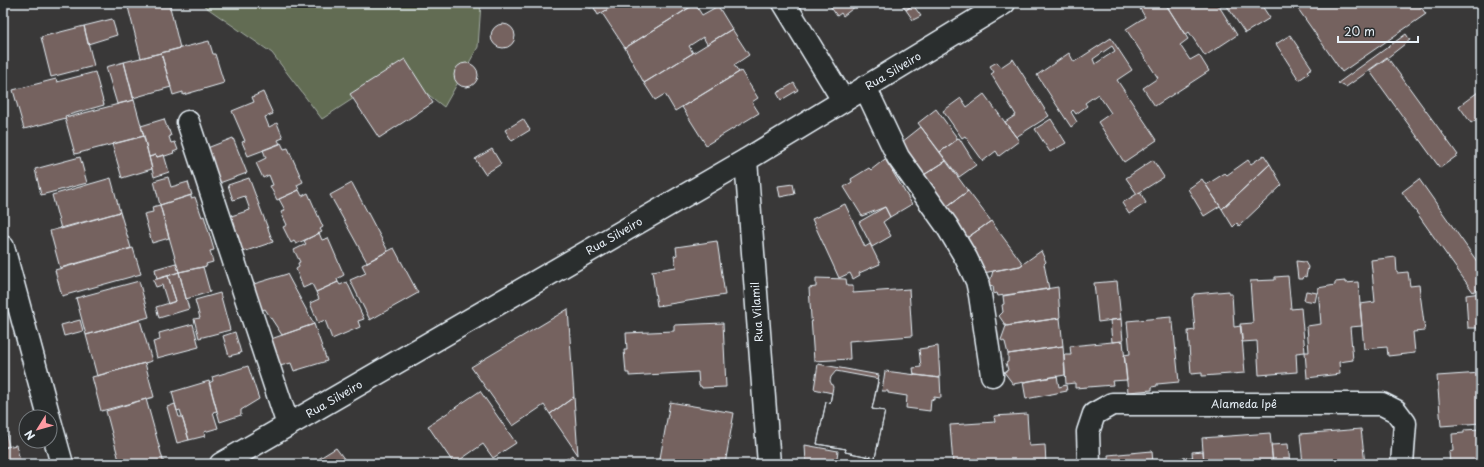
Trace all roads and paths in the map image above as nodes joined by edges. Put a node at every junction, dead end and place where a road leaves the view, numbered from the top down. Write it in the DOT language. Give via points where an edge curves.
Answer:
graph roads {
  1 [pos="784,3"];
  2 [pos="1004,3"];
  3 [pos="865,87"];
  4 [pos="843,100"];
  5 [pos="188,122"];
  6 [pos="746,160"];
  7 [pos="3,247"];
  8 [pos="992,375"];
  9 [pos="47,409"];
  10 [pos="288,425"];
  11 [pos="58,449"];
  12 [pos="62,464"];
  13 [pos="221,464"];
  14 [pos="769,464"];
  15 [pos="1090,464"];
  16 [pos="1402,464"];
  1 -- 4 [label="street"];
  2 -- 3 [label="street, Rua Silveiro"];
  3 -- 4 [label="street, Rua Silveiro"];
  3 -- 8 [label="street" via="898,157 947,226 977,281"];
  4 -- 6 [label="street, Rua Silveiro"];
  5 -- 10 [label="street"];
  6 -- 10 [label="street, Rua Silveiro"];
  6 -- 14 [label="street, Rua Vilamil"];
  7 -- 9 [label="street"];
  10 -- 13 [label="street, Rua Silveiro"];
  11 -- 12 [label="street"];
  15 -- 16 [label="street, Alameda Ipê" via="1088,432 1094,414 1112,404 1382,404 1396,410 1405,423"];
}
